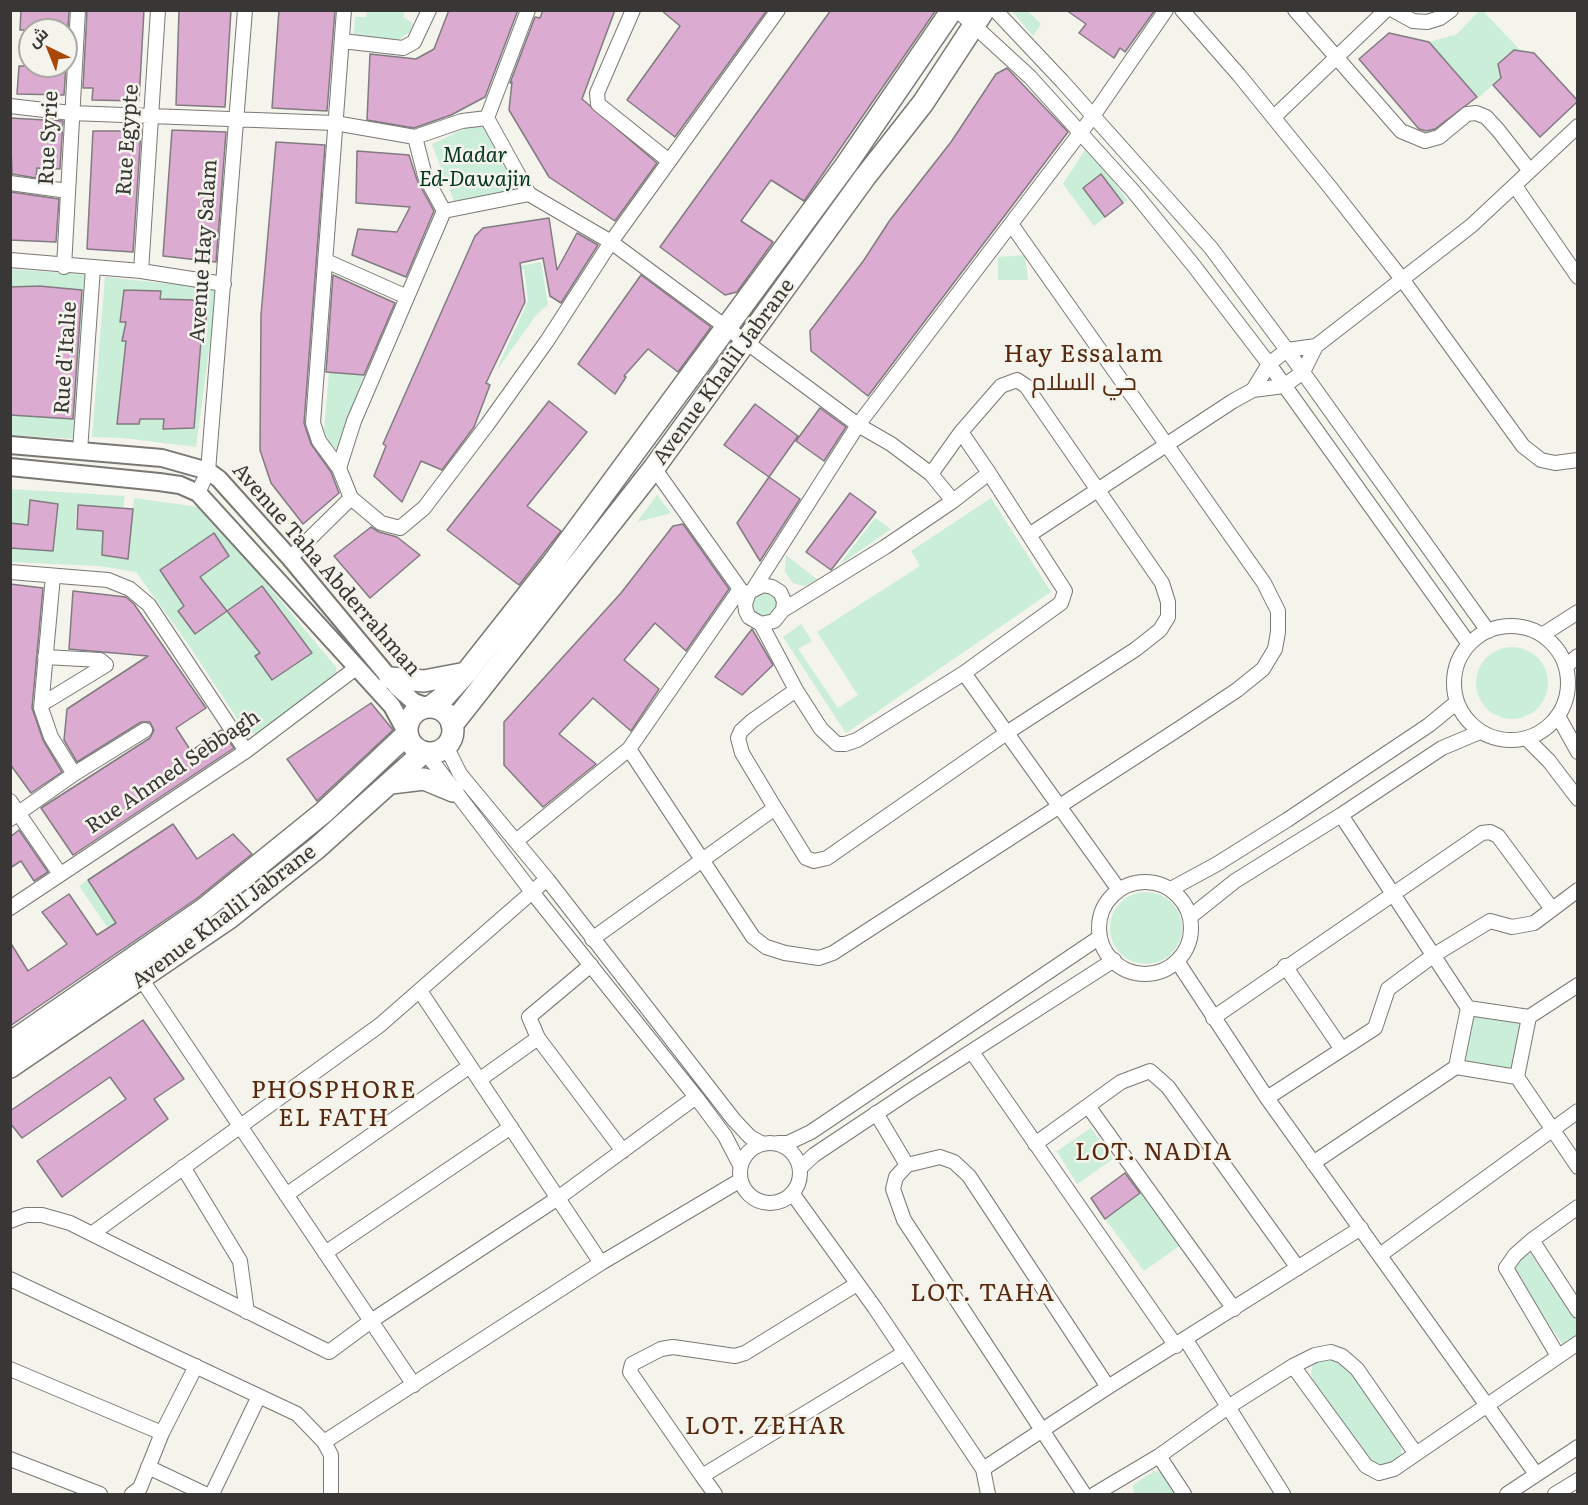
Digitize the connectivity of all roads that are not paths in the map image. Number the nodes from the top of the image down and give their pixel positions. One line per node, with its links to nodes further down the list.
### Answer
1 (78, 10): 23 (street, Rue Syrie)
2 (158, 10): 24 (street, Rue Egypte)
3 (245, 10): 26 (street, Avenue Hay Salam)
4 (344, 10): 20 (street)
5 (429, 10): 20 (street)
6 (528, 10): 28 (street)
7 (617, 10): 18 (street)
8 (778, 10): 33 (street)
9 (952, 10): 51 (main road, Avenue Khalil Jabrane)
10 (957, 10): 19 (street)
11 (995, 10): 25 (street)
12 (1166, 10): 25 (street)
13 (1182, 10): 27 (street)
14 (1295, 10): 21 (street)
15 (1386, 10): 21 (street)
16 (1393, 10): 17 (street)
17 (1451, 10)
18 (632, 14): 33 (street)
19 (980, 18): 31 (street); 52 (main road, Avenue Khalil Jabrane)
20 (342, 41): 29 (street)
21 (1335, 58): 27 (street); 34 (street)
22 (10, 106): 23 (street)
23 (70, 112): 24 (street); 37 (street, Rue Syrie)
24 (150, 116): 26 (street); 46 (street, Rue Egypte)
25 (1093, 116): 31 (street); 54 (street)
26 (235, 117): 29 (street); 49 (street, Avenue Hay Salam)
27 (1274, 117): 48 (street)
28 (487, 118): 32 (street); 38 (street)
29 (335, 123): 32 (street); 43 (street)
30 (1578, 126): 34 (street)
31 (1080, 131): 40 (street); 55 (street)
32 (415, 137): 39 (street)
33 (669, 161): 41 (street)
34 (1530, 171): 36 (street)
35 (10, 183): 37 (street)
36 (1515, 186): 47 (street); 48 (street)
37 (68, 191): 44 (street, Rue Syrie)
38 (529, 194): 39 (street); 41 (street)
39 (444, 211): 50 (street)
40 (1011, 224): 59 (street); 61 (street)
41 (611, 242): 51 (street); 73 (street)
42 (10, 260): 44 (street)
43 (326, 261): 50 (street); 66 (street)
44 (64, 267): 45 (street)
45 (93, 268): 46 (street); 63 (street, Rue d'Italie)
46 (141, 272): 49 (street)
47 (1578, 277)
48 (1402, 279): 53 (street); 64 (street)
49 (225, 284): 68 (street, Avenue Hay Salam)
50 (407, 297): 66 (street)
51 (727, 327): 52 (street); 90 (main road, Avenue Khalil Jabrane)
52 (748, 342): 59 (street); 67 (main road, Avenue Khalil Jabrane)
53 (1316, 346): 54 (street); 56 (street)
54 (1287, 350): 55 (street); 56 (street)
55 (1269, 364): 57 (street); 58 (street)
56 (1303, 372): 57 (street); 83 (street)
57 (1284, 386): 58 (street); 85 (street)
58 (1253, 390): 61 (street)
59 (858, 425): 70 (street); 79 (street)
60 (961, 432): 69 (street); 70 (street); 71 (street)
61 (1166, 444): 71 (street); 113 (street)
62 (10, 445): 63 (street, Avenue Taha Abderrahman)
63 (80, 451): 68 (street, Avenue Taha Abderrahman)
64 (1578, 460)
65 (10, 467): 72 (street, Avenue Taha Abderrahman)
66 (339, 468): 73 (street)
67 (654, 468): 79 (street); 98 (main road, Avenue Khalil Jabrane)
68 (208, 471): 72 (street, Avenue Hay Salam); 76 (street, Avenue Taha Abderrahman)
69 (989, 473): 74 (street); 75 (street)
70 (931, 474): 74 (street)
71 (1098, 490): 75 (street); 100 (street)
72 (198, 493): 89 (street, Avenue Taha Abderrahman)
73 (351, 498): 76 (street)
74 (953, 501): 80 (street)
75 (1029, 535): 91 (street)
76 (290, 558): 92 (street, Avenue Taha Abderrahman)
77 (10, 572): 78 (street)
78 (53, 576): 87 (street); 106 (street)
79 (747, 592): 80 (street); 82 (street); 105 (street)
80 (783, 610): 82 (street)
81 (1578, 612): 84 (street)
82 (761, 624): 93 (street)
83 (1488, 631): 84 (street); 85 (street)
84 (1542, 635): 88 (street)
85 (1469, 644): 94 (street)
86 (1578, 656): 88 (street)
87 (45, 657): 95 (street); 95 (street)
88 (1566, 666): 97 (street)
89 (356, 668): 102 (street, Avenue Taha Abderrahman); 106 (street, Rue Ahmed Sebbagh)
90 (466, 673): 92 (main road); 96 (main road, Avenue Khalil Jabrane)
91 (964, 673): 93 (street); 100 (street)
92 (390, 678): 96 (street, Avenue Taha Abderrahman)
93 (796, 690): 114 (street)
94 (1457, 702): 101 (street); 121 (street)
95 (42, 705): 109 (street)
96 (429, 707): 98 (main road); 102 (main road)
97 (1558, 716): 103 (street); 108 (street)
98 (452, 725): 104 (main road)
99 (146, 730): 109 (street)
100 (1008, 732): 113 (street); 114 (street)
101 (1480, 732): 103 (street); 116 (street)
102 (407, 734): 107 (main road); 143 (main road, Avenue Khalil Jabrane)
103 (1527, 739): 112 (street)
104 (446, 746): 107 (main road); 117 (street)
105 (629, 749): 117 (street); 118 (street)
106 (246, 751): 119 (street, Rue Ahmed Sebbagh)
107 (425, 752): 110 (main road, Avenue Khalil Jabrane); 111 (street)
108 (1578, 752)
109 (75, 774): 115 (street)
110 (391, 783): 111 (main road); 136 (main road, Avenue Khalil Jabrane)
111 (453, 791): 124 (street)
112 (1578, 799)
113 (1060, 805): 118 (street); 122 (street)
114 (775, 808): 118 (street)
115 (13, 811): 119 (street)
116 (1341, 815): 125 (street); 128 (street)
117 (516, 841): 120 (street)
118 (701, 863): 130 (street)
119 (60, 874): 126 (street, Rue Ahmed Sebbagh)
120 (547, 879): 124 (street); 130 (street)
121 (1171, 889): 122 (street); 128 (street)
122 (1119, 890): 129 (street)
123 (1578, 890): 127 (street)
124 (532, 892): 134 (street); 138 (street)
125 (1392, 895): 127 (street); 131 (street); 135 (street)
126 (10, 908)
127 (1552, 909): 131 (street)
128 (1190, 917): 133 (street)
129 (1100, 937): 132 (street); 160 (street)
130 (592, 939): 159 (street)
131 (1434, 955): 139 (street); 144 (street)
132 (1114, 960): 133 (street); 145 (street)
133 (1177, 961): 141 (street)
134 (591, 965): 142 (street); 151 (street)
135 (1285, 966): 141 (street); 144 (street)
136 (142, 980): 147 (main road, Avenue Khalil Jabrane); 156 (street)
137 (1578, 985): 140 (street)
138 (420, 991): 146 (street); 156 (street)
139 (1468, 1008): 140 (street); 148 (street)
140 (1529, 1017): 149 (street)
141 (1213, 1018): 152 (street)
142 (538, 1038): 150 (street); 162 (street)
143 (10, 1043)
144 (1341, 1048): 152 (street)
145 (972, 1052): 155 (street); 161 (street)
146 (470, 1066): 150 (street); 171 (street)
147 (10, 1067)
148 (1456, 1067): 149 (street); 163 (street)
149 (1517, 1077): 158 (street)
150 (479, 1080): 157 (street)
151 (696, 1098): 162 (street); 164 (street)
152 (1267, 1098): 163 (street)
153 (1088, 1106): 161 (street); 181 (street); 184 (street)
154 (1578, 1111): 158 (street)
155 (876, 1113): 165 (street); 168 (street)
156 (240, 1126): 166 (street); 171 (street)
157 (511, 1127): 172 (street); 178 (street)
158 (1553, 1128): 167 (street); 179 (street)
159 (761, 1143): 160 (street); 164 (street)
160 (778, 1143): 168 (street)
161 (1035, 1144): 188 (street)
162 (623, 1151): 172 (street)
163 (1313, 1163): 175 (street)
164 (740, 1165): 169 (street)
165 (908, 1165): 196 (street); 200 (street)
166 (183, 1167): 176 (street); 186 (street)
167 (1578, 1167)
168 (800, 1168): 170 (street)
169 (740, 1181): 170 (street); 180 (street)
170 (792, 1193): 183 (street)
171 (286, 1195): 178 (street)
172 (558, 1198): 180 (street); 187 (street)
173 (1578, 1207): 177 (street)
174 (10, 1221): 176 (street)
175 (1361, 1228): 179 (street); 181 (street)
176 (93, 1233): 186 (street)
177 (1532, 1240): 185 (street); 191 (street)
178 (325, 1253): 187 (street)
179 (1380, 1255): 198 (street)
180 (601, 1263): 195 (street)
181 (1298, 1268): 184 (street)
182 (10, 1279): 192 (street)
183 (857, 1284): 190 (street); 210 (street)
184 (1234, 1309): 188 (street)
185 (1578, 1311)
186 (247, 1312): 187 (street)
187 (371, 1321): 195 (street)
188 (1181, 1343): 196 (street); 199 (street)
189 (1578, 1343): 191 (street)
190 (904, 1353): 208 (street); 210 (street)
191 (1558, 1356): 198 (street)
192 (196, 1366): 197 (street); 201 (street)
193 (1293, 1366): 199 (street); 204 (street); 204 (street)
194 (10, 1369): 201 (street)
195 (414, 1385): 202 (street)
196 (1108, 1387): 200 (street)
197 (259, 1396): 202 (street); 216 (street)
198 (1487, 1406): 204 (street); 209 (street)
199 (1228, 1407): 205 (street); 223 (street)
200 (1043, 1429): 208 (street); 220 (street)
201 (162, 1433): 207 (street)
202 (324, 1442): 217 (street)
203 (1578, 1447): 209 (street)
204 (1416, 1454)
205 (1159, 1456): 212 (street); 222 (street)
206 (10, 1459): 213 (street)
207 (148, 1467): 214 (street); 215 (street)
208 (983, 1469): 219 (street)
209 (1536, 1474): 224 (street)
210 (702, 1476): 218 (street)
211 (1578, 1480): 225 (street)
212 (1118, 1490): 221 (street)
213 (100, 1494)
214 (132, 1494)
215 (205, 1494)
216 (212, 1494)
217 (331, 1494)
218 (715, 1494)
219 (988, 1494)
220 (1084, 1494)
221 (1095, 1494)
222 (1184, 1494)
223 (1283, 1494)
224 (1507, 1494)
225 (1555, 1494)

